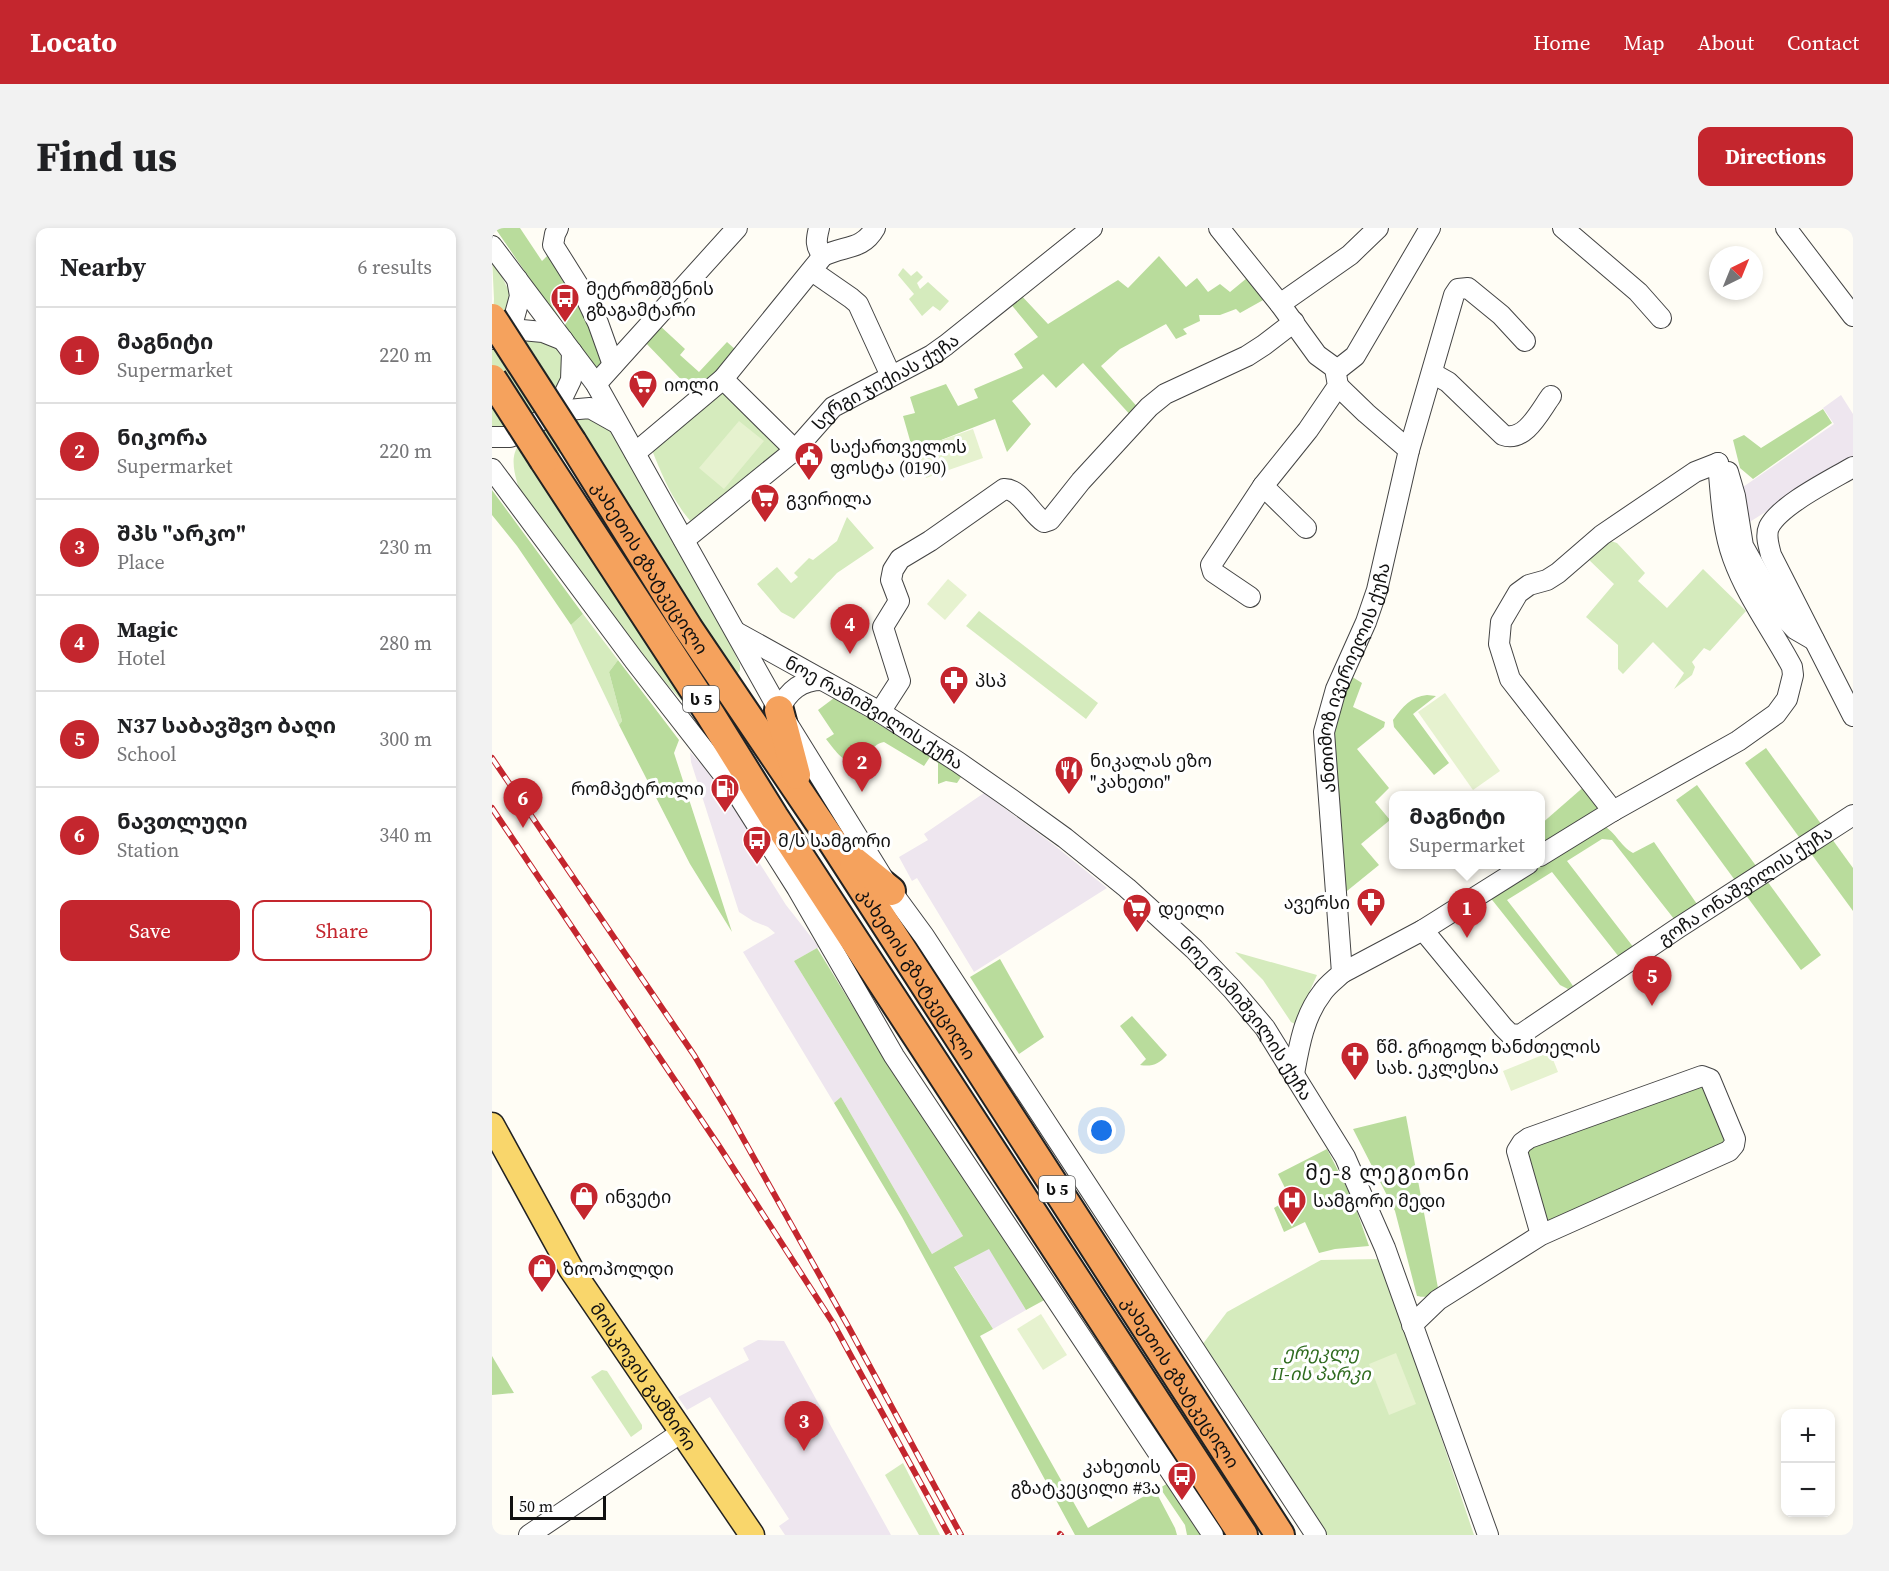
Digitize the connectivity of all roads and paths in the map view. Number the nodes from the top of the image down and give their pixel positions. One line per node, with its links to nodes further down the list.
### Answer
1 (558, 228): 22 (street)
2 (737, 228): 22 (street)
3 (819, 228): 12 (street)
4 (875, 228): 12 (street)
5 (1092, 228): 24 (street, სერგი ჯიქიას ქუჩა)
6 (1219, 228): 14 (street)
7 (1378, 228): 14 (street)
8 (1431, 228): 25 (street)
9 (1563, 228): 16 (street)
10 (1786, 228): 15 (street)
11 (492, 246): 13 (street, კახეთის გზატკეცილი)
12 (818, 263): 24 (street); 27 (street)
13 (517, 279): 18 (street); 21 (street, კახეთის გზატკეცილი)
14 (1280, 304): 17 (street)
15 (1853, 316)
16 (1661, 318)
17 (1294, 322): 25 (street); 47 (street)
18 (501, 323): 19 (street); 21 (street); 51 (highway, კახეთის გზატკეცილი / ს 5, bridge)
19 (492, 341)
20 (1525, 341): 23 (street, ანთიმოზ ივერიელის ქუჩა)
21 (568, 346): 28 (street, კახეთის გზატკეცილი); 30 (street)
22 (613, 365): 28 (street)
23 (1432, 373): 29 (street); 34 (street, ანთიმოზ ივერიელის ქუჩა)
24 (891, 376): 33 (street, სერგი ჯიქიას ქუჩა)
25 (1337, 377): 34 (street); 39 (street)
26 (492, 379): 48 (highway, კახეთის გზატკეცილი / ს 5, bridge)
27 (723, 379): 33 (street); 35 (street)
28 (596, 384): 31 (street, კახეთის გზატკეცილი)
29 (1551, 396)
30 (556, 411): 31 (street, კახეთის გზატკეცილი); 32 (street, კახეთის გზატკეცილი)
31 (617, 424): 35 (street, კახეთის გზატკეცილი)
32 (492, 437)
33 (795, 450): 41 (street, სერგი ჯიქიას ქუჩა)
34 (1409, 450): 61 (street, ანთიმოზ ივერიელის ქუჩა)
35 (635, 453): 41 (street, კახეთის გზატკეცილი)
36 (1718, 463): 44 (street); 52 (street); 52 (street)
37 (1853, 467): 44 (street)
38 (492, 469): 50 (street)
39 (1263, 486): 40 (street); 42 (street)
40 (1306, 528)
41 (684, 540): 43 (street, კახეთის გზატკეცილი)
42 (1251, 597)
43 (736, 632): 45 (street, ნოე რამიშვილის ქუჩა); 46 (street, კახეთის გზატკეცილი)
44 (1815, 640): 49 (street)
45 (822, 680): 46 (street); 47 (street, ნოე რამიშვილის ქუჩა)
46 (780, 710): 51 (highway); 58 (street, კახეთის გზატკეცილი)
47 (880, 712): 62 (street, ნოე რამიშვილის ქუჩა)
48 (710, 714): 50 (highway); 60 (highway, კახეთის გზატკეცილი / ს 5)
49 (1853, 717)
50 (733, 787): 57 (street)
51 (800, 794): 54 (highway, კახეთის გზატკეცილი / ს 5)
52 (1613, 810): 55 (street)
53 (1853, 815): 59 (street, გოჩა ონაშვილის ქუჩა)
54 (834, 844): 58 (highway); 73 (highway, კახეთის გზატკეცილი / ს 5)
55 (1545, 853)
56 (1520, 869): 59 (street)
57 (796, 888): 60 (highway); 71 (street)
58 (891, 891): 74 (street, კახეთის გზატკეცილი)
59 (1423, 930): 61 (street)
60 (854, 940): 72 (highway, კახეთის გზატკეცილი / ს 5)
61 (1342, 973): 62 (street)
62 (1294, 1074): 67 (street, ნოე რამიშვილის ქუჩა)
63 (492, 1116): 65 (main road, მოსკოვის გამზირი)
64 (492, 1125): 65 (main road, მოსკოვის გამზირი)
65 (507, 1152): 68 (main road, მოსკოვის გამზირი)
66 (1541, 1235): 66 (street); 67 (street)
67 (1413, 1325): 75 (street, ნოე რამიშვილის ქუჩა)
68 (682, 1432): 69 (street); 70 (main road, მოსკოვის გამზირი)
69 (529, 1535)
70 (752, 1535)
71 (1213, 1535)
72 (1242, 1535)
73 (1280, 1535)
74 (1316, 1535)
75 (1488, 1535)

